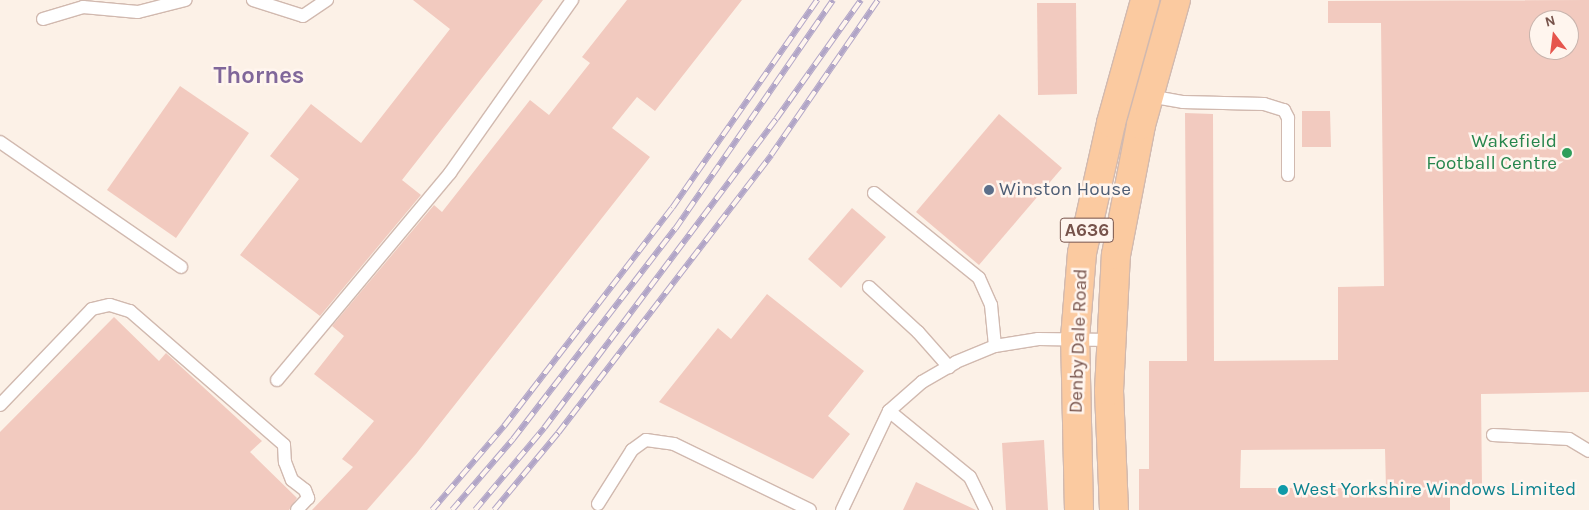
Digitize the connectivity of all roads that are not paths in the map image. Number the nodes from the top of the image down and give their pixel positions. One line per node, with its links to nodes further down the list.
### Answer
1 (185, 0): 7 (lane)
2 (253, 0): 3 (lane)
3 (327, 0)
4 (572, 0): 18 (lane)
5 (1145, 0): 14 (main road, Denby Dale Road / A636)
6 (1176, 0): 8 (main road, Denby Dale Road / A636)
7 (43, 19)
8 (1149, 96): 10 (lane); 15 (main road, Denby Dale Road / A636)
9 (0, 142): 12 (lane)
10 (1288, 175)
11 (874, 193): 16 (lane)
12 (181, 267)
13 (869, 287): 17 (lane)
14 (1076, 338): 15 (lane); 16 (lane); 28 (main road, Denby Dale Road / A636)
15 (1112, 340): 29 (main road, Denby Dale Road / A636)
16 (995, 346): 17 (lane)
17 (948, 367): 20 (lane)
18 (277, 380)
19 (0, 405): 24 (lane)
20 (889, 411): 26 (lane); 27 (lane)
21 (1494, 435): 22 (lane)
22 (1589, 451)
23 (598, 504): 25 (lane)
24 (297, 510)
25 (810, 510)
26 (842, 510)
27 (986, 510)
28 (1079, 510)
29 (1114, 510)

